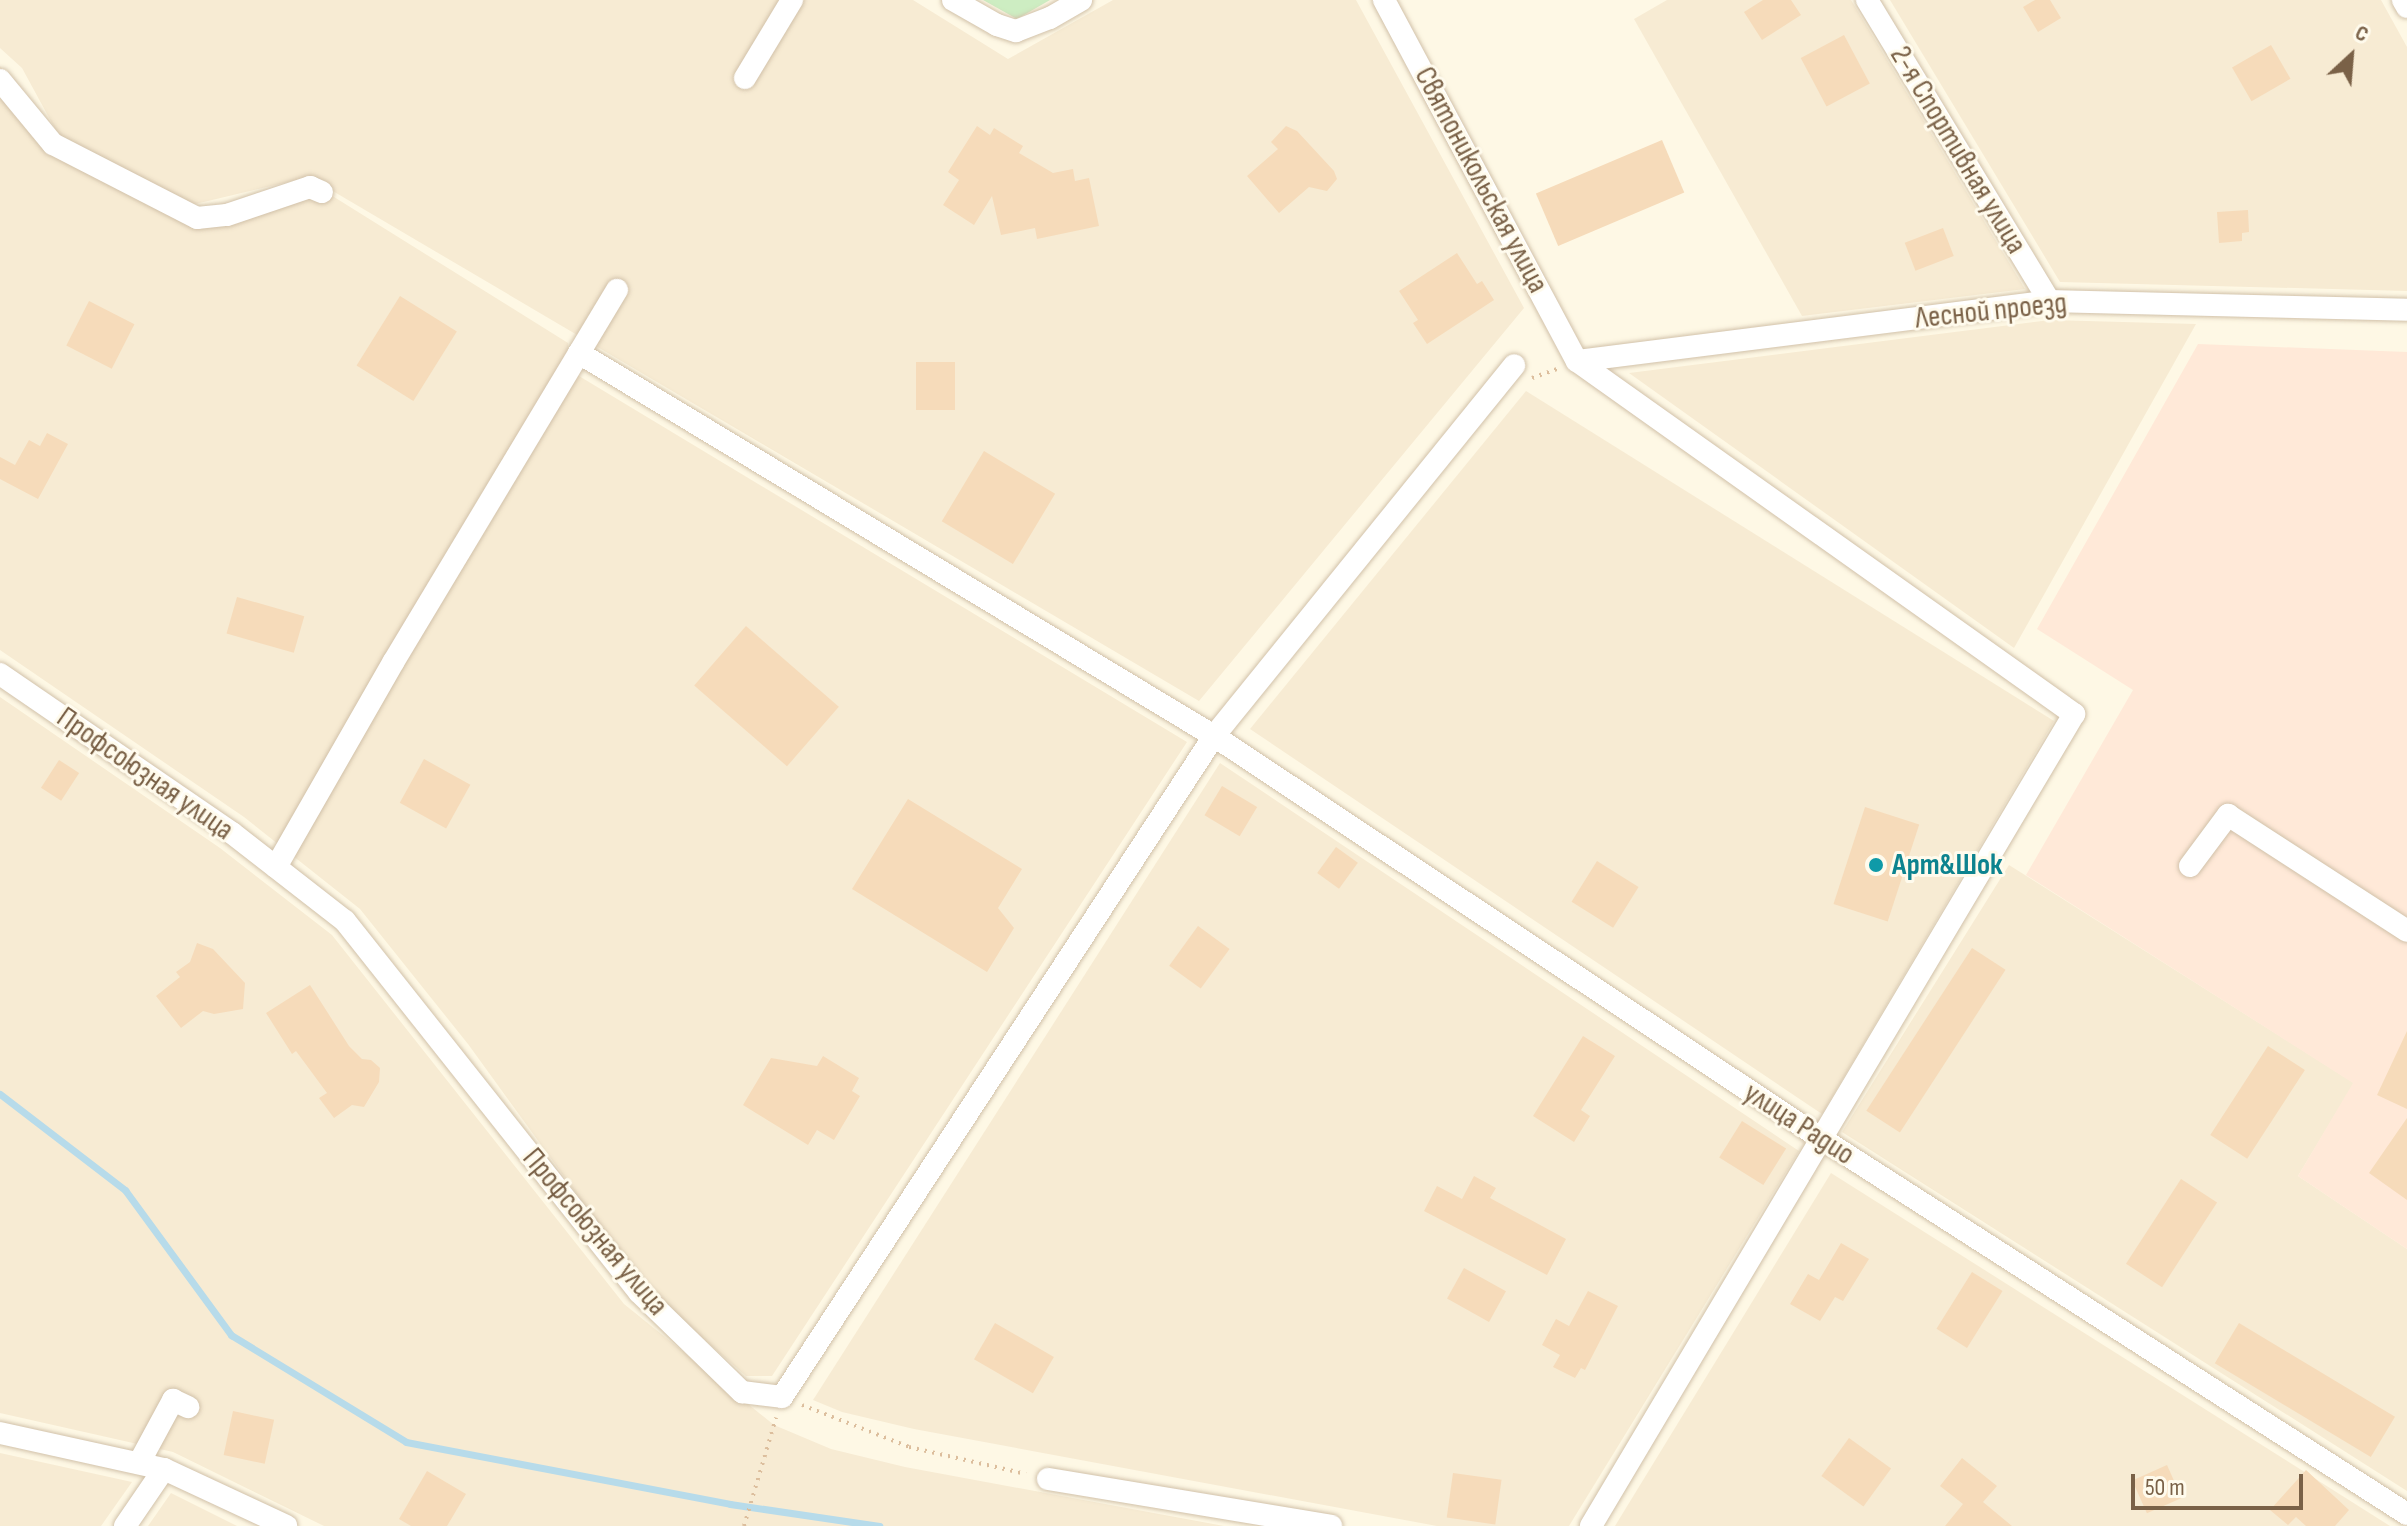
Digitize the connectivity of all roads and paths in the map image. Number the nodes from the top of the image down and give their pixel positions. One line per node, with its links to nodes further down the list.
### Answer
1 (792, 0): 8 (street)
2 (953, 0): 3 (street)
3 (1081, 0)
4 (1384, 0): 15 (street, Святоникольская улица)
5 (1867, 0): 12 (street, 2-я Спортивная улица)
6 (2403, 0): 7 (street)
7 (2407, 7)
8 (745, 78)
9 (0, 80): 10 (street)
10 (322, 192)
11 (617, 290): 14 (street)
12 (2049, 301): 13 (street, Лесной проезд); 15 (street, Лесной проезд)
13 (2407, 310)
14 (579, 353): 18 (street, улица Радио); 20 (street)
15 (1577, 361): 16 (path); 22 (street)
16 (1514, 365): 18 (street)
17 (0, 674): 20 (street, Профсоюзная улица)
18 (1206, 731): 22 (street, улица Радио); 23 (street)
19 (2190, 866): 21 (street)
20 (276, 867): 23 (street, Профсоюзная улица)
21 (2407, 931)
22 (1819, 1137): 29 (street, улица Радио); 34 (street)
23 (782, 1397): 28 (path); 32 (path)
24 (188, 1407): 26 (street)
25 (0, 1433): 26 (street)
26 (139, 1463): 27 (street)
27 (164, 1469): 30 (street); 31 (street)
28 (1048, 1479): 33 (street)
29 (2407, 1514)
30 (125, 1526)
31 (286, 1526)
32 (744, 1526)
33 (1331, 1526)
34 (1591, 1526)

